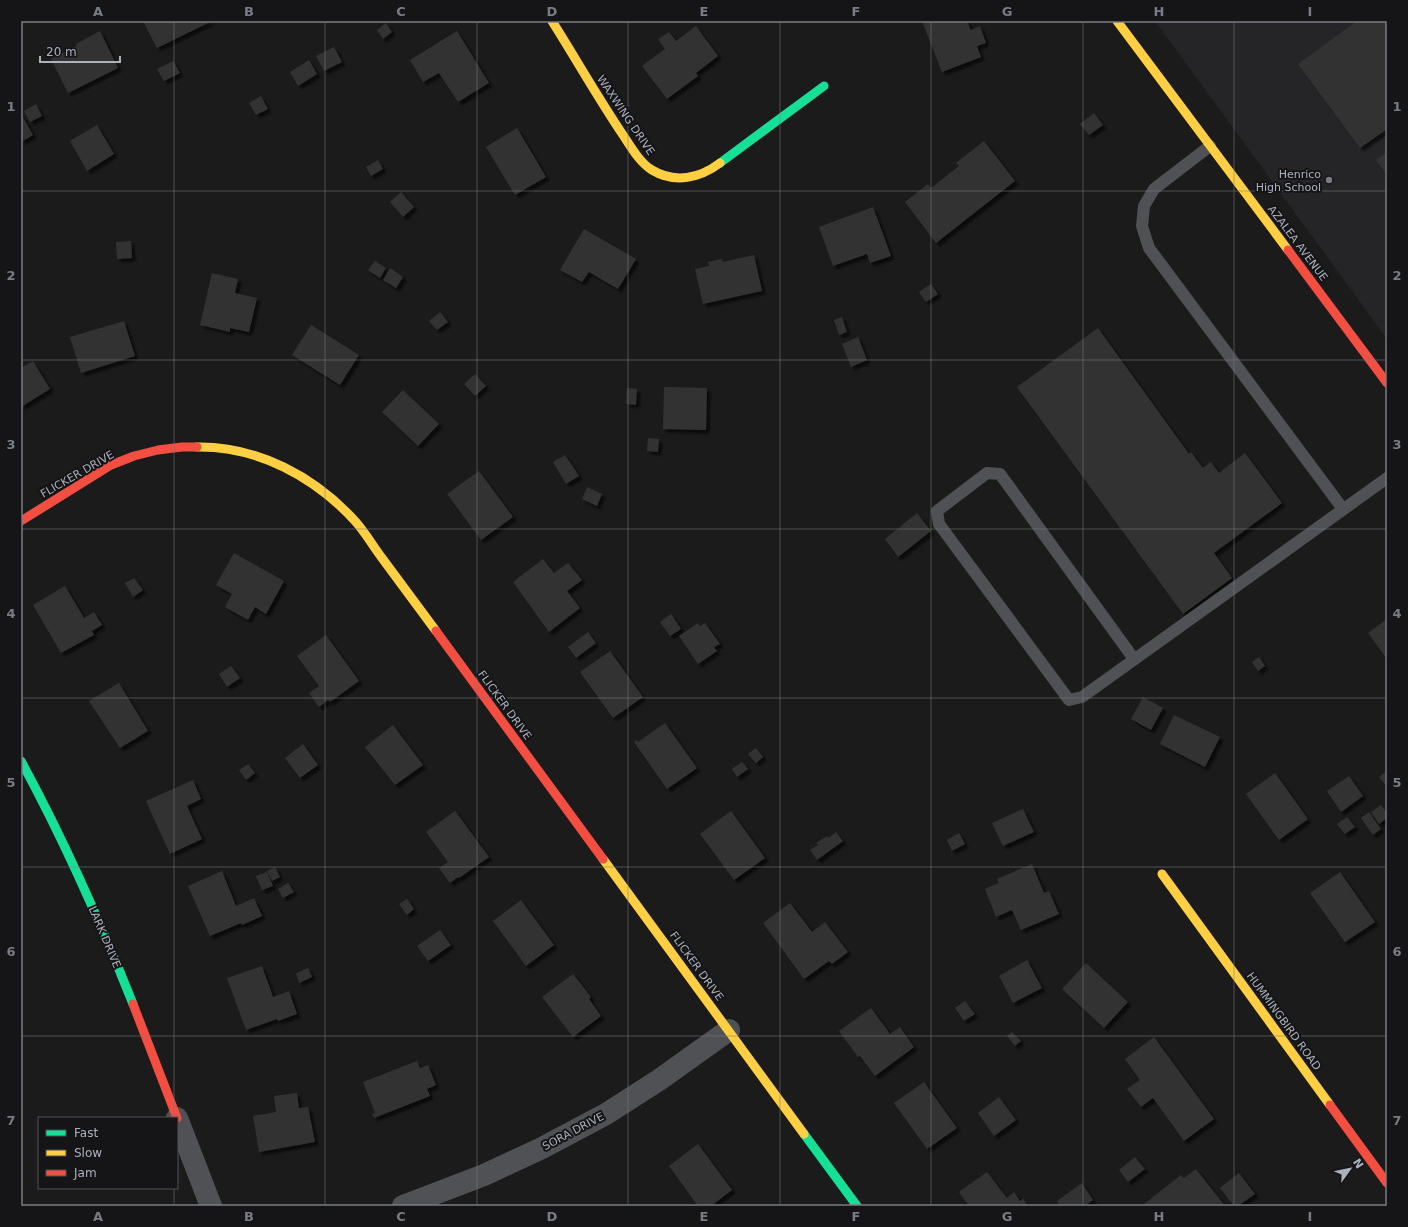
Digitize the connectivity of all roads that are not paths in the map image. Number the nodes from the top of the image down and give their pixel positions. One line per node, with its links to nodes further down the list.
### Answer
1 (552, 21): 3 (street, WAXWING DRIVE)
2 (1117, 21): 4 (street, AZALEA AVENUE)
3 (824, 86)
4 (1210, 146): 5 (street, AZALEA AVENUE); 7 (lane)
5 (1387, 383)
6 (1387, 478): 7 (lane)
7 (1343, 509): 9 (lane)
8 (21, 521): 12 (street, FLICKER DRIVE)
9 (1134, 660): 9 (lane)
10 (21, 761): 13 (street, LARK DRIVE)
11 (1162, 874): 15 (street, HUMMINGBIRD ROAD)
12 (729, 1030): 17 (street, SORA DRIVE); 18 (street, FLICKER DRIVE)
13 (177, 1117)
14 (178, 1121): 16 (street, LARK DRIVE)
15 (1387, 1183)
16 (211, 1206)
17 (403, 1206)
18 (857, 1206)

